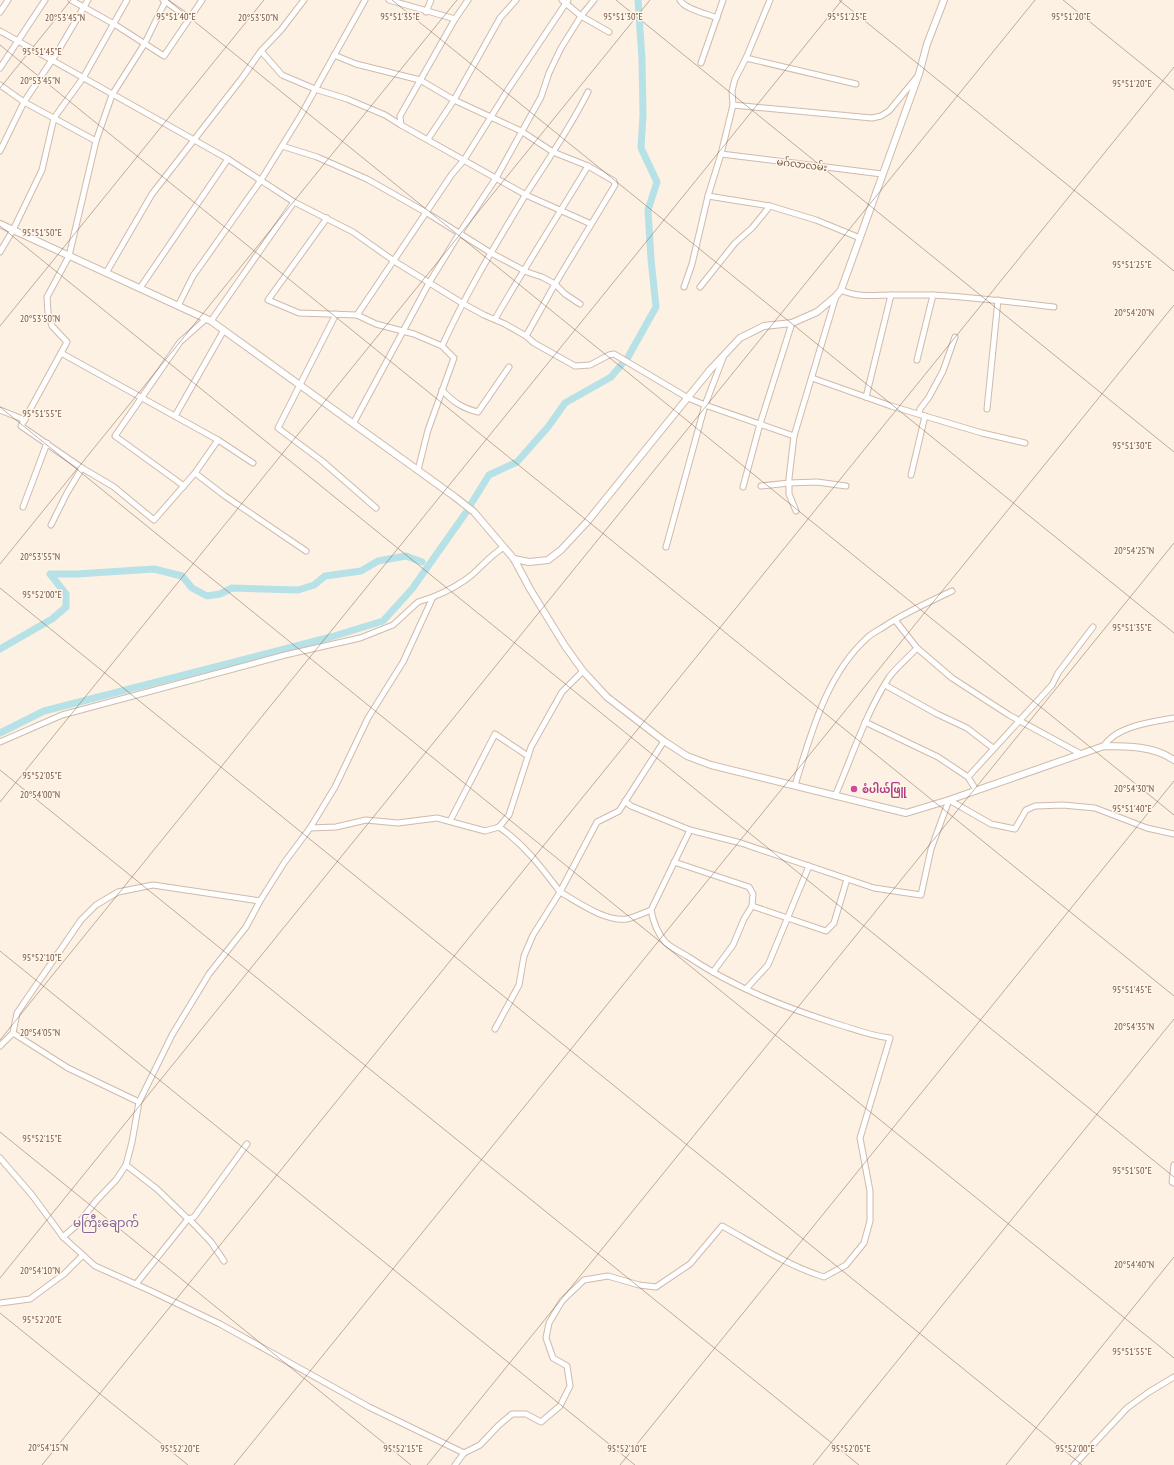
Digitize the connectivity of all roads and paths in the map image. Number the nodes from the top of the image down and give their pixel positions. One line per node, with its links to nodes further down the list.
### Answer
1 (8, 0): 21 (street)
2 (45, 0): 30 (street)
3 (71, 0): 20 (street)
4 (88, 0): 20 (street)
5 (127, 0): 27 (street)
6 (165, 0): 24 (street); 31 (street)
7 (202, 0): 24 (street)
8 (304, 0): 32 (street)
9 (365, 0): 33 (street)
10 (389, 0): 22 (street)
11 (431, 0): 22 (street)
12 (468, 0): 26 (street)
13 (516, 0): 46 (street)
14 (594, 0): 23 (street)
15 (680, 0): 25 (street)
16 (723, 0): 25 (street)
17 (770, 0): 34 (street)
18 (944, 0): 38 (street)
19 (565, 1): 23 (street); 49 (street)
20 (84, 7): 27 (street); 35 (street)
21 (0, 12)
22 (426, 12): 26 (street)
23 (582, 16): 29 (street); 52 (street)
24 (189, 18): 31 (street)
25 (717, 18): 36 (street)
26 (455, 19): 40 (street)
27 (114, 24): 31 (street); 39 (street)
28 (0, 31): 30 (street)
29 (609, 32)
30 (18, 40): 35 (street); 37 (street)
31 (145, 43): 45 (street)
32 (261, 51): 43 (street); 54 (street)
33 (334, 55): 40 (street); 43 (street)
34 (746, 58): 41 (street); 48 (street)
35 (52, 60): 39 (street); 47 (street)
36 (701, 63)
37 (0, 68)
38 (919, 74): 48 (street); 63 (street)
39 (83, 78): 45 (street); 50 (street)
40 (420, 80): 46 (street); 51 (street)
41 (856, 84)
42 (0, 85): 47 (street)
43 (315, 89): 51 (street); 56 (street)
44 (588, 92): 58 (street)
45 (112, 95): 54 (street); 55 (street)
46 (454, 100): 49 (street); 53 (street)
47 (24, 102): 50 (street); 57 (street)
48 (733, 105): 59 (street)
49 (490, 117): 52 (street); 61 (street)
50 (54, 118): 55 (street); 75 (street)
51 (401, 125): 53 (street)
52 (521, 131): 58 (street); 64 (street)
53 (428, 139): 61 (street)
54 (193, 140): 60 (street); 83 (street)
55 (96, 141): 80 (street)
56 (282, 146): 65 (street); 71 (street)
57 (0, 151)
58 (553, 152): 62 (street); 66 (street)
59 (721, 154): 63 (street, မဂ်လာလမ်း); 67 (street)
60 (228, 159): 65 (street); 88 (street)
61 (464, 160): 64 (street); 71 (street)
62 (588, 166): 70 (street); 74 (street)
63 (882, 174): 77 (street)
64 (496, 178): 66 (street); 76 (street)
65 (261, 180): 68 (street); 96 (street)
66 (526, 195): 70 (street); 79 (street)
67 (708, 196): 69 (street); 87 (street)
68 (294, 202): 72 (street); 101 (street)
69 (770, 206): 77 (street); 86 (street)
70 (561, 211): 74 (street); 82 (street)
71 (427, 213): 76 (street); 81 (street)
72 (327, 218): 81 (street); 98 (street)
73 (0, 224): 75 (street)
74 (591, 224): 85 (street)
75 (13, 230): 78 (street); 80 (street)
76 (459, 234): 79 (street); 84 (street)
77 (860, 238): 89 (street)
78 (0, 252)
79 (490, 253): 82 (street); 94 (street)
80 (69, 256): 83 (street); 108 (street)
81 (394, 261): 84 (street); 99 (street)
82 (523, 270): 85 (street); 100 (street)
83 (106, 273): 88 (street)
84 (429, 283): 94 (street); 104 (street)
85 (555, 284): 95 (street); 105 (street)
86 (700, 286)
87 (684, 287)
88 (140, 288): 96 (street)
89 (841, 290): 90 (street); 92 (street)
90 (891, 294): 91 (street); 115 (street)
91 (933, 295): 93 (street); 110 (street)
92 (836, 296): 102 (street); 112 (street)
93 (998, 300): 97 (street); 119 (street)
94 (462, 303): 100 (street); 107 (street)
95 (580, 304)
96 (178, 306): 101 (street)
97 (1054, 307)
98 (336, 314): 99 (street); 113 (street)
99 (357, 315): 104 (street)
100 (495, 319): 105 (street)
101 (209, 320): 103 (street); 116 (street)
102 (792, 323): 109 (street); 126 (street)
103 (224, 330): 113 (street); 122 (street)
104 (403, 331): 107 (street); 125 (street)
105 (526, 336): 117 (street)
106 (955, 337): 121 (street)
107 (442, 346): 114 (street)
108 (61, 353): 116 (street); 124 (street)
109 (724, 354): 117 (street); 118 (street)
110 (917, 360)
111 (509, 367): 114 (street)
112 (812, 378): 115 (street); 127 (street)
113 (300, 386): 125 (street); 142 (street)
114 (442, 390): 133 (street)
115 (866, 397): 121 (street)
116 (141, 398): 122 (street); 137 (street)
117 (688, 398): 118 (street); 148 (street)
118 (705, 405): 126 (street); 146 (street)
119 (987, 409)
120 (0, 410): 124 (street)
121 (919, 414): 123 (street)
122 (175, 416): 128 (street)
123 (925, 416): 130 (street); 135 (street)
124 (25, 420): 129 (street)
125 (353, 424): 133 (street)
126 (760, 424): 127 (street); 140 (street)
127 (794, 436): 136 (street)
128 (218, 440): 131 (street); 134 (street)
129 (47, 443): 132 (street); 141 (street)
130 (1025, 443)
131 (253, 463)
132 (82, 468): 137 (street); 144 (street)
133 (418, 470): 145 (street)
134 (195, 473): 137 (street); 147 (street)
135 (911, 475)
136 (789, 483): 138 (street); 139 (street); 143 (street)
137 (184, 486)
138 (761, 486)
139 (846, 486)
140 (743, 487)
141 (23, 507)
142 (376, 508)
143 (796, 511)
144 (51, 525)
145 (504, 547): 148 (street); 150 (street)
146 (666, 547)
147 (306, 551)
148 (514, 559): 154 (street)
149 (952, 591): 151 (street)
150 (433, 597): 160 (street); 174 (street)
151 (895, 620): 153 (street); 167 (street)
152 (1093, 627): 157 (street)
153 (917, 648): 155 (street); 157 (street)
154 (583, 671): 159 (street); 164 (street)
155 (885, 685): 158 (street); 162 (street)
156 (1174, 718): 161 (street)
157 (1020, 721): 162 (street); 163 (street)
158 (865, 722): 166 (street); 169 (street)
159 (664, 740): 167 (street); 171 (street)
160 (0, 742)
161 (1104, 746): 163 (street); 165 (street)
162 (993, 748): 166 (street)
163 (1081, 754): 168 (street)
164 (528, 756): 172 (street); 173 (street)
165 (1174, 760)
166 (968, 776): 168 (street)
167 (795, 785): 169 (street)
168 (976, 790): 170 (street)
169 (835, 796): 170 (street)
170 (949, 800): 176 (street); 179 (street)
171 (625, 802): 175 (street); 180 (street)
172 (450, 822): 173 (street); 174 (street)
173 (499, 827): 180 (street)
174 (310, 828): 181 (street)
175 (690, 830): 177 (street); 178 (street)
176 (1174, 834)
177 (674, 862): 182 (street); 183 (street)
178 (809, 866): 179 (street); 184 (street)
179 (847, 879): 184 (street)
180 (560, 892): 183 (street); 187 (street)
181 (260, 901): 188 (street); 190 (street)
182 (752, 906): 184 (street); 185 (street)
183 (651, 910): 185 (street)
184 (788, 918): 186 (street)
185 (713, 972): 186 (street)
186 (746, 989): 203 (street)
187 (495, 1029)
188 (13, 1033): 189 (street); 190 (street)
189 (0, 1046)
190 (139, 1102): 194 (street)
191 (247, 1144): 196 (street)
192 (0, 1158): 197 (street)
193 (1174, 1164): 195 (street)
194 (126, 1165): 196 (street); 197 (street)
195 (1174, 1183)
196 (189, 1219): 199 (street); 200 (street)
197 (63, 1237): 198 (street)
198 (83, 1255): 200 (street); 201 (street)
199 (224, 1261)
200 (136, 1284): 203 (street)
201 (0, 1303)
202 (1174, 1378): 205 (street)
203 (464, 1453): 204 (street)
204 (455, 1465)
205 (1074, 1465)

